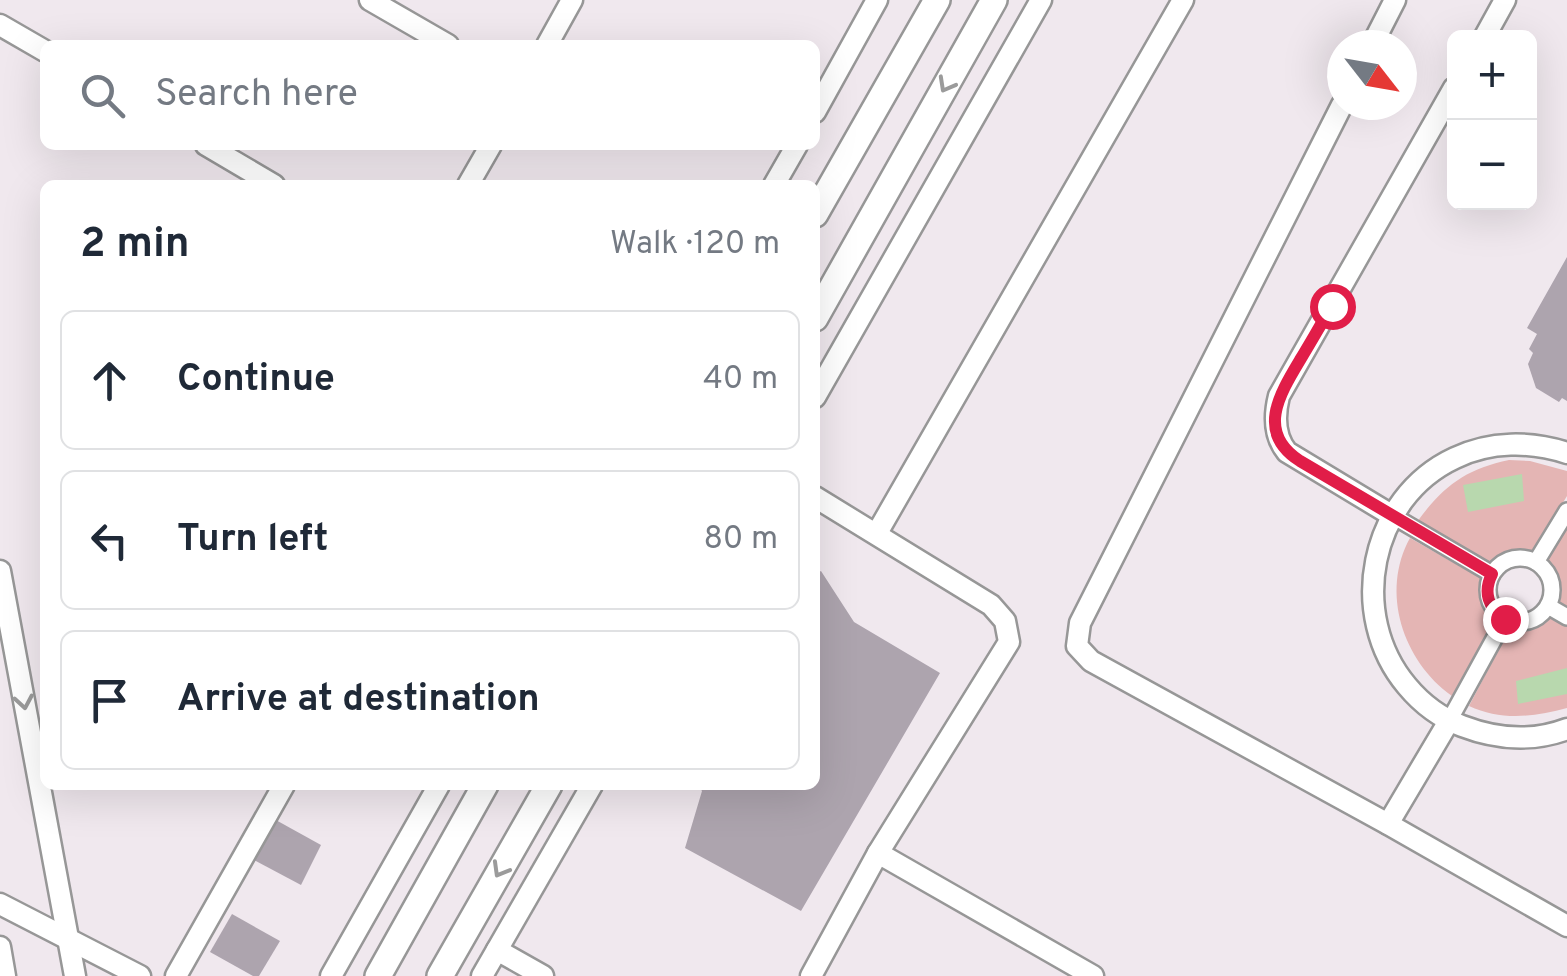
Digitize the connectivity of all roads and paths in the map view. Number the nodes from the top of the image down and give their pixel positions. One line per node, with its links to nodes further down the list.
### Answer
1 (370, 0): 13 (street)
2 (572, 0): 14 (street)
3 (877, 0): 17 (street)
4 (937, 0): 25 (street)
5 (994, 0): 26 (street, one-way to 26)
6 (1042, 0): 27 (street)
7 (1184, 0): 32 (street)
8 (1395, 0): 11 (street)
9 (1505, 0): 12 (street)
10 (0, 25): 15 (street)
11 (1380, 30)
12 (1488, 30)
13 (439, 40)
14 (550, 40)
15 (40, 48)
16 (1447, 100): 31 (street)
17 (820, 103)
18 (1334, 120): 48 (street)
19 (214, 150): 22 (street)
20 (488, 150): 23 (street)
21 (794, 150): 24 (street)
22 (266, 180)
23 (471, 180)
24 (777, 180)
25 (820, 205)
26 (820, 309)
27 (820, 388)
28 (1567, 452): 31 (street)
29 (820, 500): 32 (street)
30 (1567, 511): 33 (street)
31 (1392, 516): 35 (street); 39 (street)
32 (877, 533): 49 (street)
33 (1536, 562): 35 (street); 36 (street)
34 (0, 571): 41 (street, one-way to 41)
35 (1492, 574): 38 (street)
36 (1548, 606): 37 (street); 38 (street)
37 (1567, 617)
38 (1505, 619): 39 (street)
39 (1448, 721): 40 (street); 48 (street)
40 (1567, 729)
41 (40, 789)
42 (40, 790): 52 (street, one-way to 52)
43 (281, 790): 58 (street)
44 (436, 790): 59 (street)
45 (482, 790): 60 (street)
46 (546, 790): 61 (street, one-way to 61)
47 (589, 790): 54 (street)
48 (1388, 824): 51 (street)
49 (878, 853): 64 (street); 65 (street)
50 (0, 904): 52 (street)
51 (1567, 926)
52 (68, 941): 56 (street); 57 (street)
53 (0, 947): 55 (street)
54 (496, 950): 62 (street); 63 (street)
55 (5, 976)
56 (75, 976)
57 (140, 976)
58 (176, 976)
59 (331, 976)
60 (378, 976)
61 (440, 976)
62 (482, 976)
63 (542, 976)
64 (812, 976)
65 (1093, 976)

